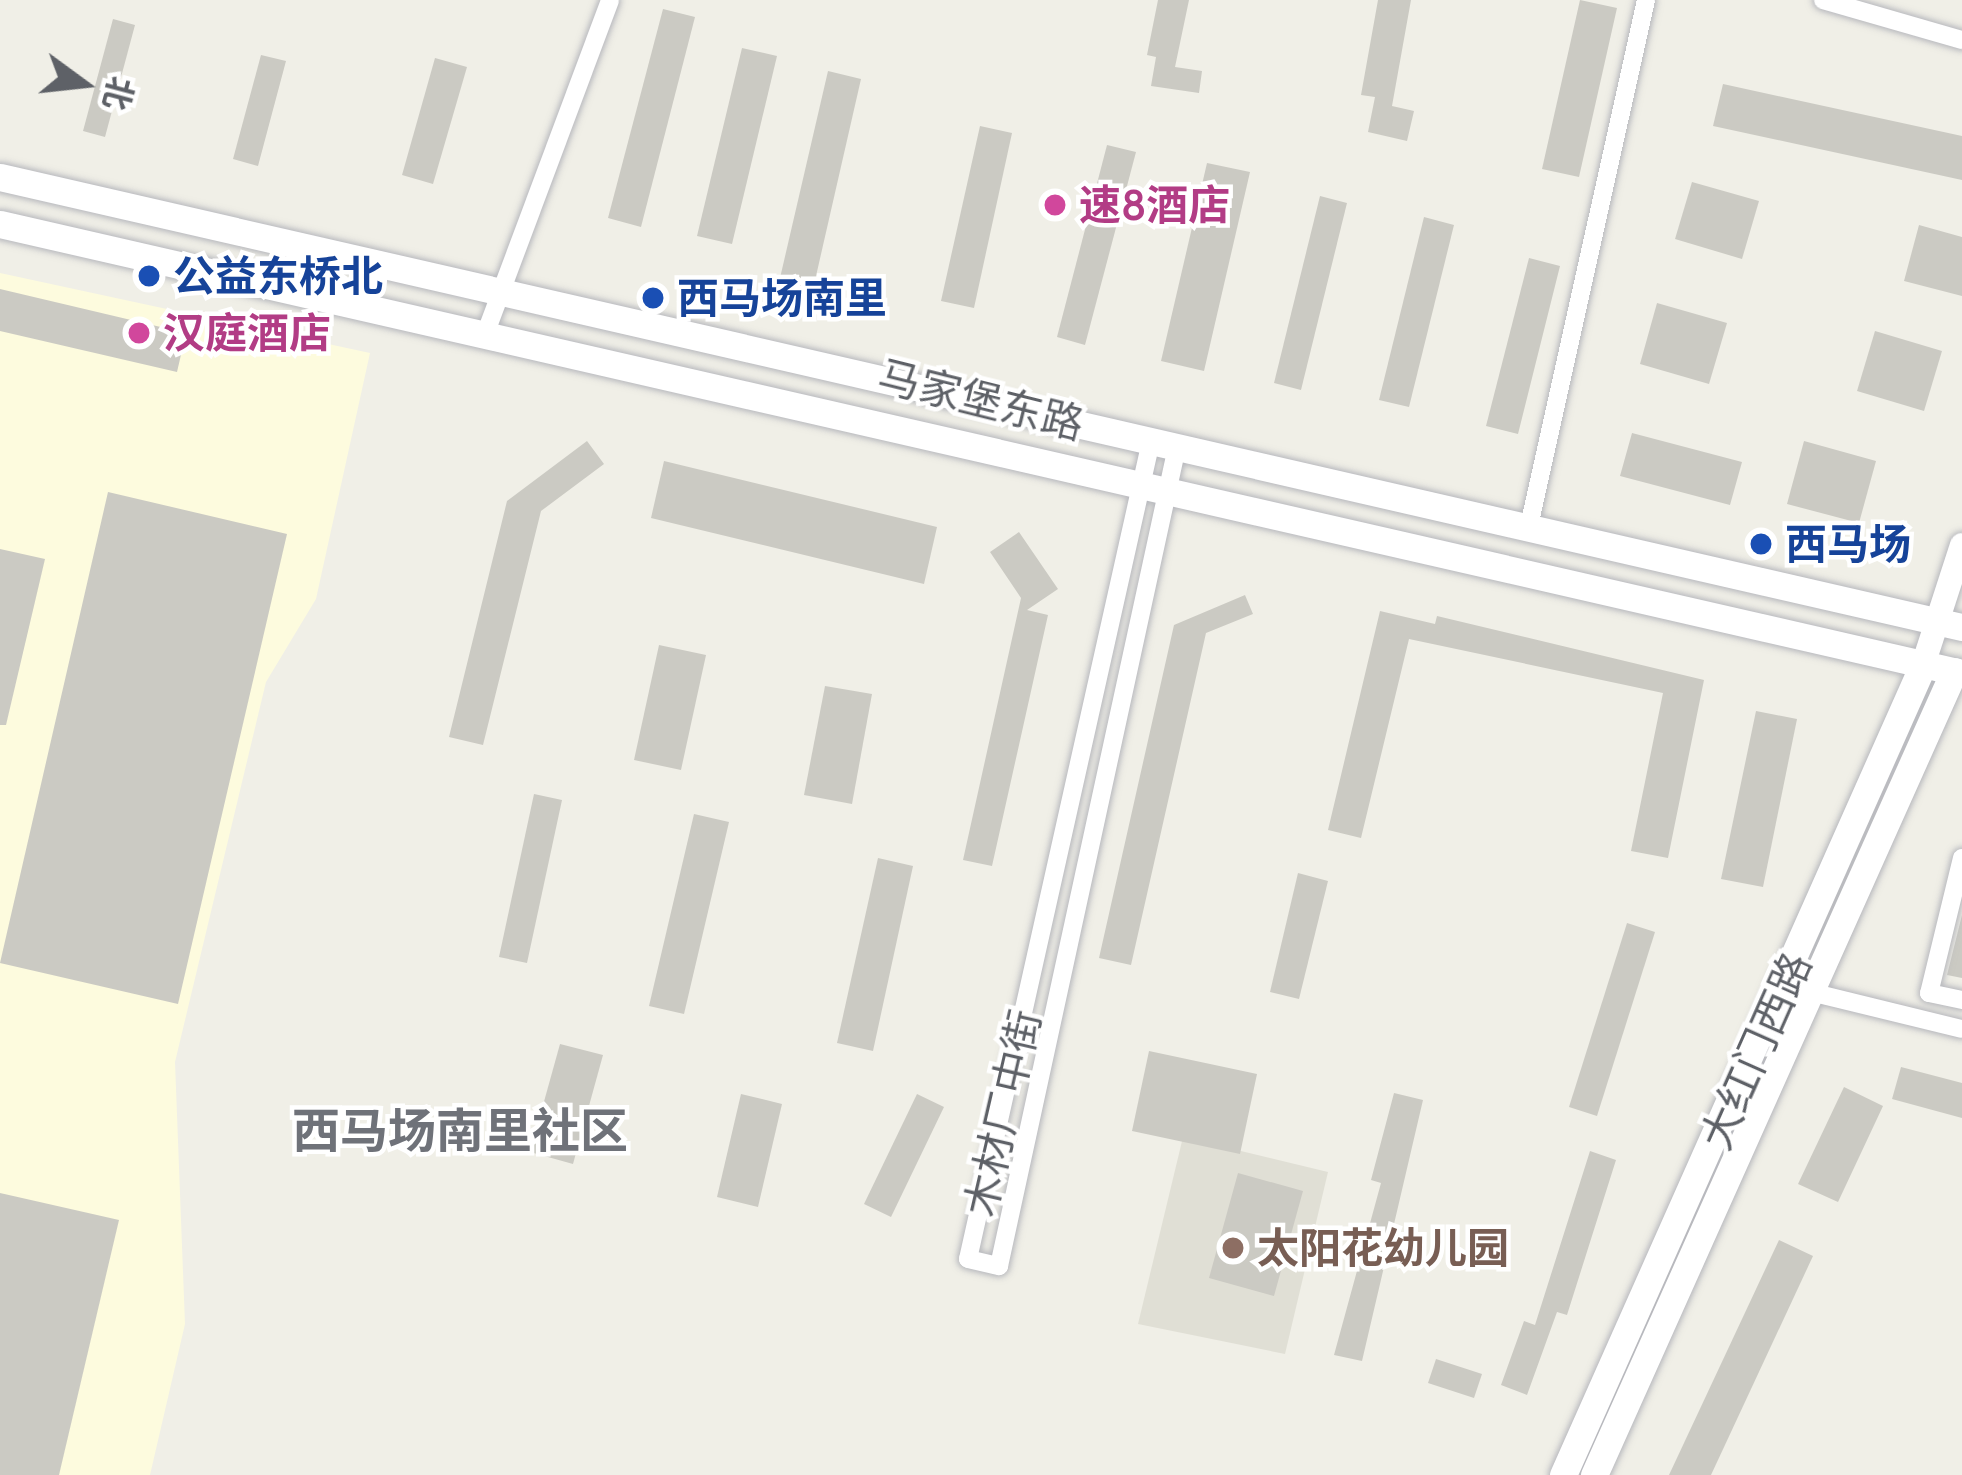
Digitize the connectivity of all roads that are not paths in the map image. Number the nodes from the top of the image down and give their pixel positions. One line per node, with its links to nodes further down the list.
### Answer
1 (610, 0): 7 (street)
2 (1646, 0): 11 (street)
3 (1823, 0): 4 (street)
4 (1962, 40)
5 (0, 177): 7 (main road, 马家堡东路)
6 (0, 224): 8 (main road, 马家堡东路)
7 (499, 286): 8 (street); 9 (main road, 马家堡东路)
8 (486, 332): 10 (main road, 马家堡东路)
9 (1164, 444): 10 (street, 木材厂中街); 11 (main road, 马家堡东路)
10 (1155, 486): 10 (street, 木材厂中街); 14 (main road, 马家堡东路)
11 (1529, 526): 13 (main road, 马家堡东路)
12 (1962, 545): 13 (street, 大红门西路)
13 (1949, 624): 14 (street, 大红门西路)
14 (1923, 665): 15 (main road, 马家堡东路); 20 (main road, 大红门西路)
15 (1959, 666): 17 (main road, 大红门西路)
16 (1962, 858): 18 (street)
17 (1814, 993): 19 (street); 21 (main road, 大红门西路)
18 (1962, 1000)
19 (1962, 1029)
20 (1563, 1475)
21 (1594, 1475)

